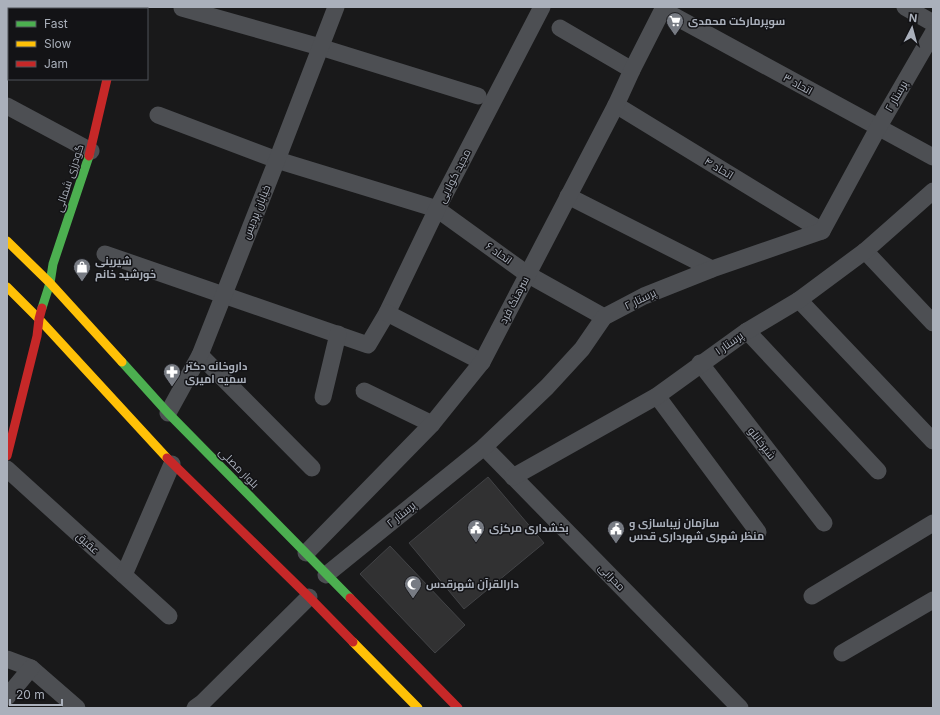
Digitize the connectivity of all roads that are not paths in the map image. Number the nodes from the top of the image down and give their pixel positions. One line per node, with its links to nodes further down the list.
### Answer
1 (336, 7): 9 (street, خیابان پردیس)
2 (542, 7): 22 (street, مجید کولایی)
3 (905, 7): 6 (street)
4 (182, 8): 9 (street)
5 (663, 9): 10 (street, سرهنگ فرد); 16 (street, اتحاد ۳)
6 (933, 23)
7 (560, 28): 10 (street)
8 (933, 33): 16 (street, پرستار ۲)
9 (320, 47): 12 (street); 19 (street, خیابان پردیس)
10 (632, 70): 13 (street, سرهنگ فرد)
11 (107, 80): 17 (main road, گودرزی شمالی)
12 (478, 96)
13 (616, 105): 21 (street, سرهنگ فرد); 23 (street, اتحاد ۴)
14 (7, 106): 17 (street)
15 (158, 115): 19 (street, اتحاد ۶)
16 (878, 128): 18 (street, اتحاد ۳); 23 (street, پرستار ۲)
17 (92, 151): 29 (main road, گودرزی شمالی)
18 (933, 157)
19 (277, 160): 22 (street, اتحاد ۶); 31 (street, خیابان پردیس)
20 (933, 191): 25 (street, پرستار ۱)
21 (568, 196): 27 (street); 28 (street, سرهنگ فرد)
22 (437, 210): 28 (street, اتحاد ۶); 33 (street, مجید کولایی)
23 (822, 231): 27 (street, پرستار ۲)
24 (7, 241): 29 (main road, بلوار مصلی)
25 (865, 251): 32 (street, پرستار ۱); 36 (street)
26 (105, 254): 31 (street)
27 (712, 269): 34 (street, پرستار ۲)
28 (527, 274): 34 (street, اتحاد ۶); 40 (street, سرهنگ فرد)
29 (50, 283): 35 (main road, گودرزی شمالی); 45 (main road, بلوار مصلی)
30 (7, 287): 35 (main road)
31 (224, 294): 38 (street); 39 (street, خیابان پردیس)
32 (799, 300): 37 (street, پرستار ۱); 48 (street)
33 (387, 314): 38 (street, مجید کولایی); 40 (street)
34 (604, 317): 49 (street, پرستار ۲)
35 (39, 319): 46 (main road, گودرزی شمالی); 51 (main road)
36 (933, 323)
37 (747, 331): 41 (street, پرستار ۱); 54 (street)
38 (338, 334): 44 (street)
39 (200, 355): 45 (street, خیابان پردیس); 52 (street)
40 (482, 362): 47 (street, سرهنگ فرد)
41 (700, 363): 43 (street, پرستار ۱); 56 (street, شیرخانلو)
42 (364, 391): 47 (street)
43 (657, 396): 55 (street, پرستار ۱); 58 (street)
44 (323, 397)
45 (168, 413): 59 (main road, بلوار مصلی)
46 (10, 424): 50 (main road, گودرزی شمالی)
47 (432, 424): 59 (street, سرهنگ فرد)
48 (933, 441)
49 (484, 447): 55 (street, محرابی); 61 (street, پرستار ۲)
50 (7, 456)
51 (172, 464): 60 (street); 62 (main road)
52 (312, 468)
53 (7, 469): 60 (street, عقیق)
54 (878, 471)
55 (513, 477): 74 (street, محرابی)
56 (824, 522)
57 (933, 523): 63 (street)
58 (758, 532)
59 (306, 553): 61 (main road, بلوار مصلی)
60 (124, 575): 65 (street, عقیق)
61 (324, 578): 73 (main road, بلوار مصلی)
62 (311, 594): 70 (street); 72 (main road)
63 (812, 596)
64 (933, 600): 66 (street)
65 (169, 616)
66 (842, 653)
67 (7, 659): 68 (street)
68 (31, 668): 69 (street); 71 (street)
69 (7, 697)
70 (202, 706)
71 (77, 708)
72 (418, 708)
73 (458, 708)
74 (740, 708)

